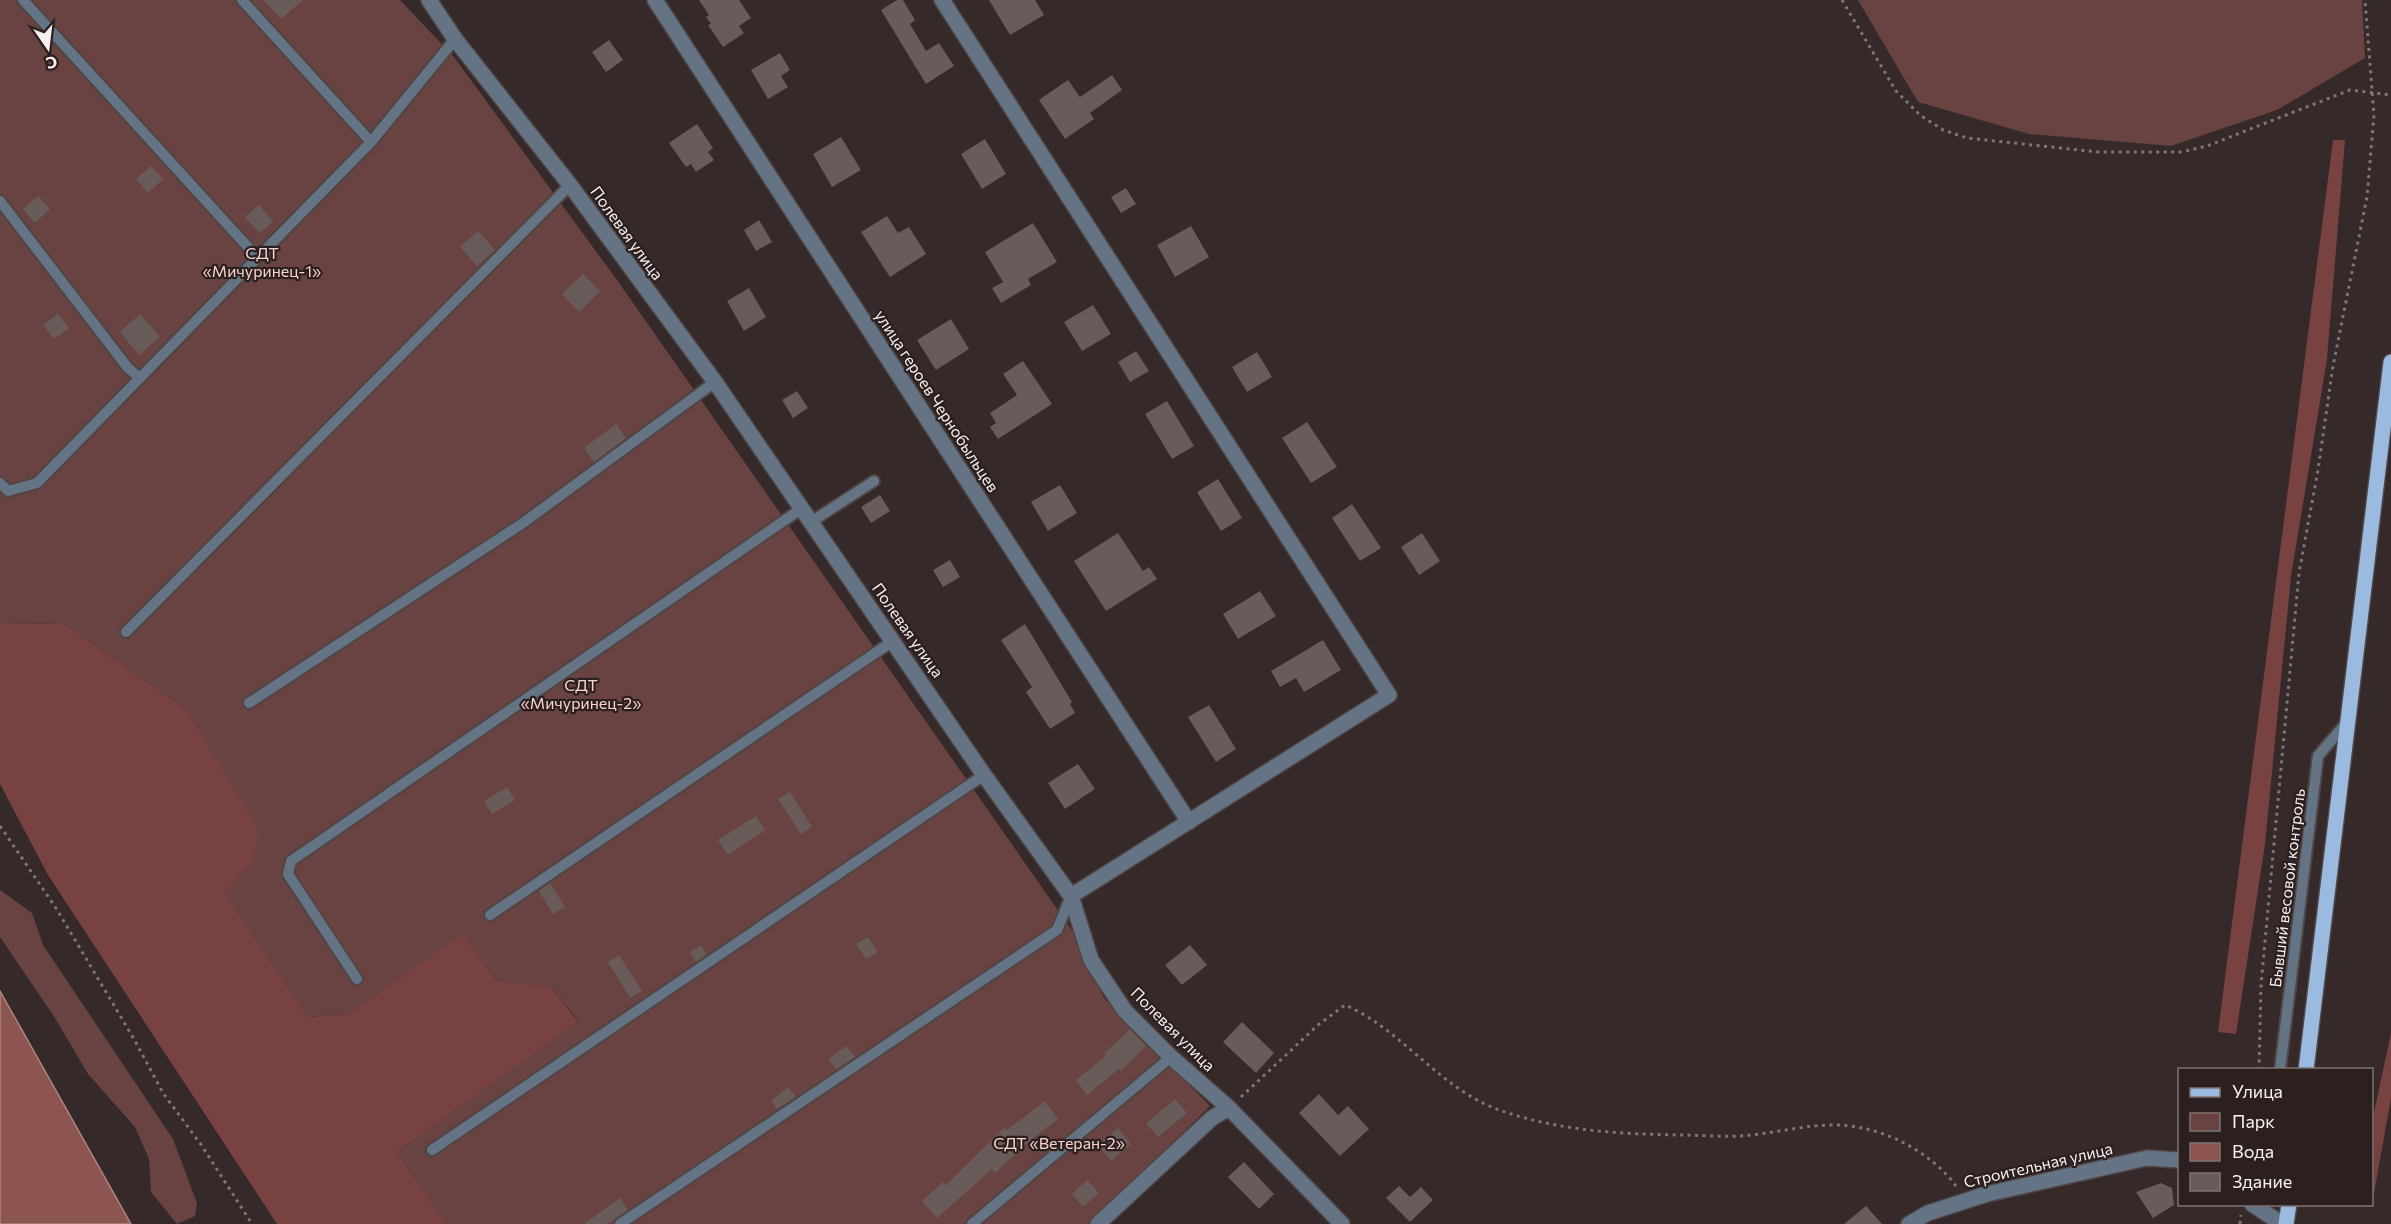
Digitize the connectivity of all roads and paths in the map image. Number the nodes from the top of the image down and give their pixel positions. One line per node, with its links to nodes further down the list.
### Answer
1 (23, 0): 14 (lane)
2 (242, 0): 11 (lane)
3 (429, 0): 8 (street, Полевая улица)
4 (655, 0): 27 (street, улица героев Чернобыльцев)
5 (942, 0): 27 (street)
6 (1842, 0): 9 (path)
7 (2365, 0): 9 (path)
8 (455, 39): 11 (lane); 12 (street, Полевая улица)
9 (2370, 91): 10 (path); 33 (path)
10 (2391, 95)
11 (371, 142): 14 (lane)
12 (570, 184): 17 (street, Полевая улица); 22 (lane)
13 (0, 201): 16 (lane)
14 (257, 257): 16 (lane)
15 (2391, 362): 25 (main road)
16 (140, 378): 19 (lane)
17 (715, 381): 20 (street, Полевая улица); 24 (lane)
18 (874, 481): 21 (lane)
19 (0, 483)
20 (801, 509): 21 (street, Полевая улица); 31 (lane)
21 (811, 522): 23 (street, Полевая улица)
22 (126, 632)
23 (893, 640): 26 (street, Полевая улица); 30 (lane)
24 (249, 703)
25 (2348, 720): 34 (lane, Бывший весовой контроль); 35 (main road)
26 (984, 775): 29 (street, Полевая улица); 37 (lane)
27 (1189, 822): 29 (street)
28 (0, 826): 42 (path)
29 (1071, 896): 32 (street, Полевая улица); 43 (lane)
30 (490, 915)
31 (357, 979)
32 (1171, 1057): 36 (street, Полевая улица); 44 (lane)
33 (2259, 1068)
34 (2280, 1068)
35 (2306, 1068)
36 (1229, 1108): 39 (path); 45 (street); 46 (street, Полевая улица)
37 (432, 1150)
38 (2178, 1160): 39 (street, Строительная улица)
39 (1967, 1200): 47 (street, Строительная улица)
40 (2255, 1206): 48 (street)
41 (2288, 1206): 48 (main road)
42 (252, 1224)
43 (620, 1224)
44 (972, 1224)
45 (1098, 1224)
46 (1342, 1224)
47 (1909, 1224)
48 (2284, 1224)

